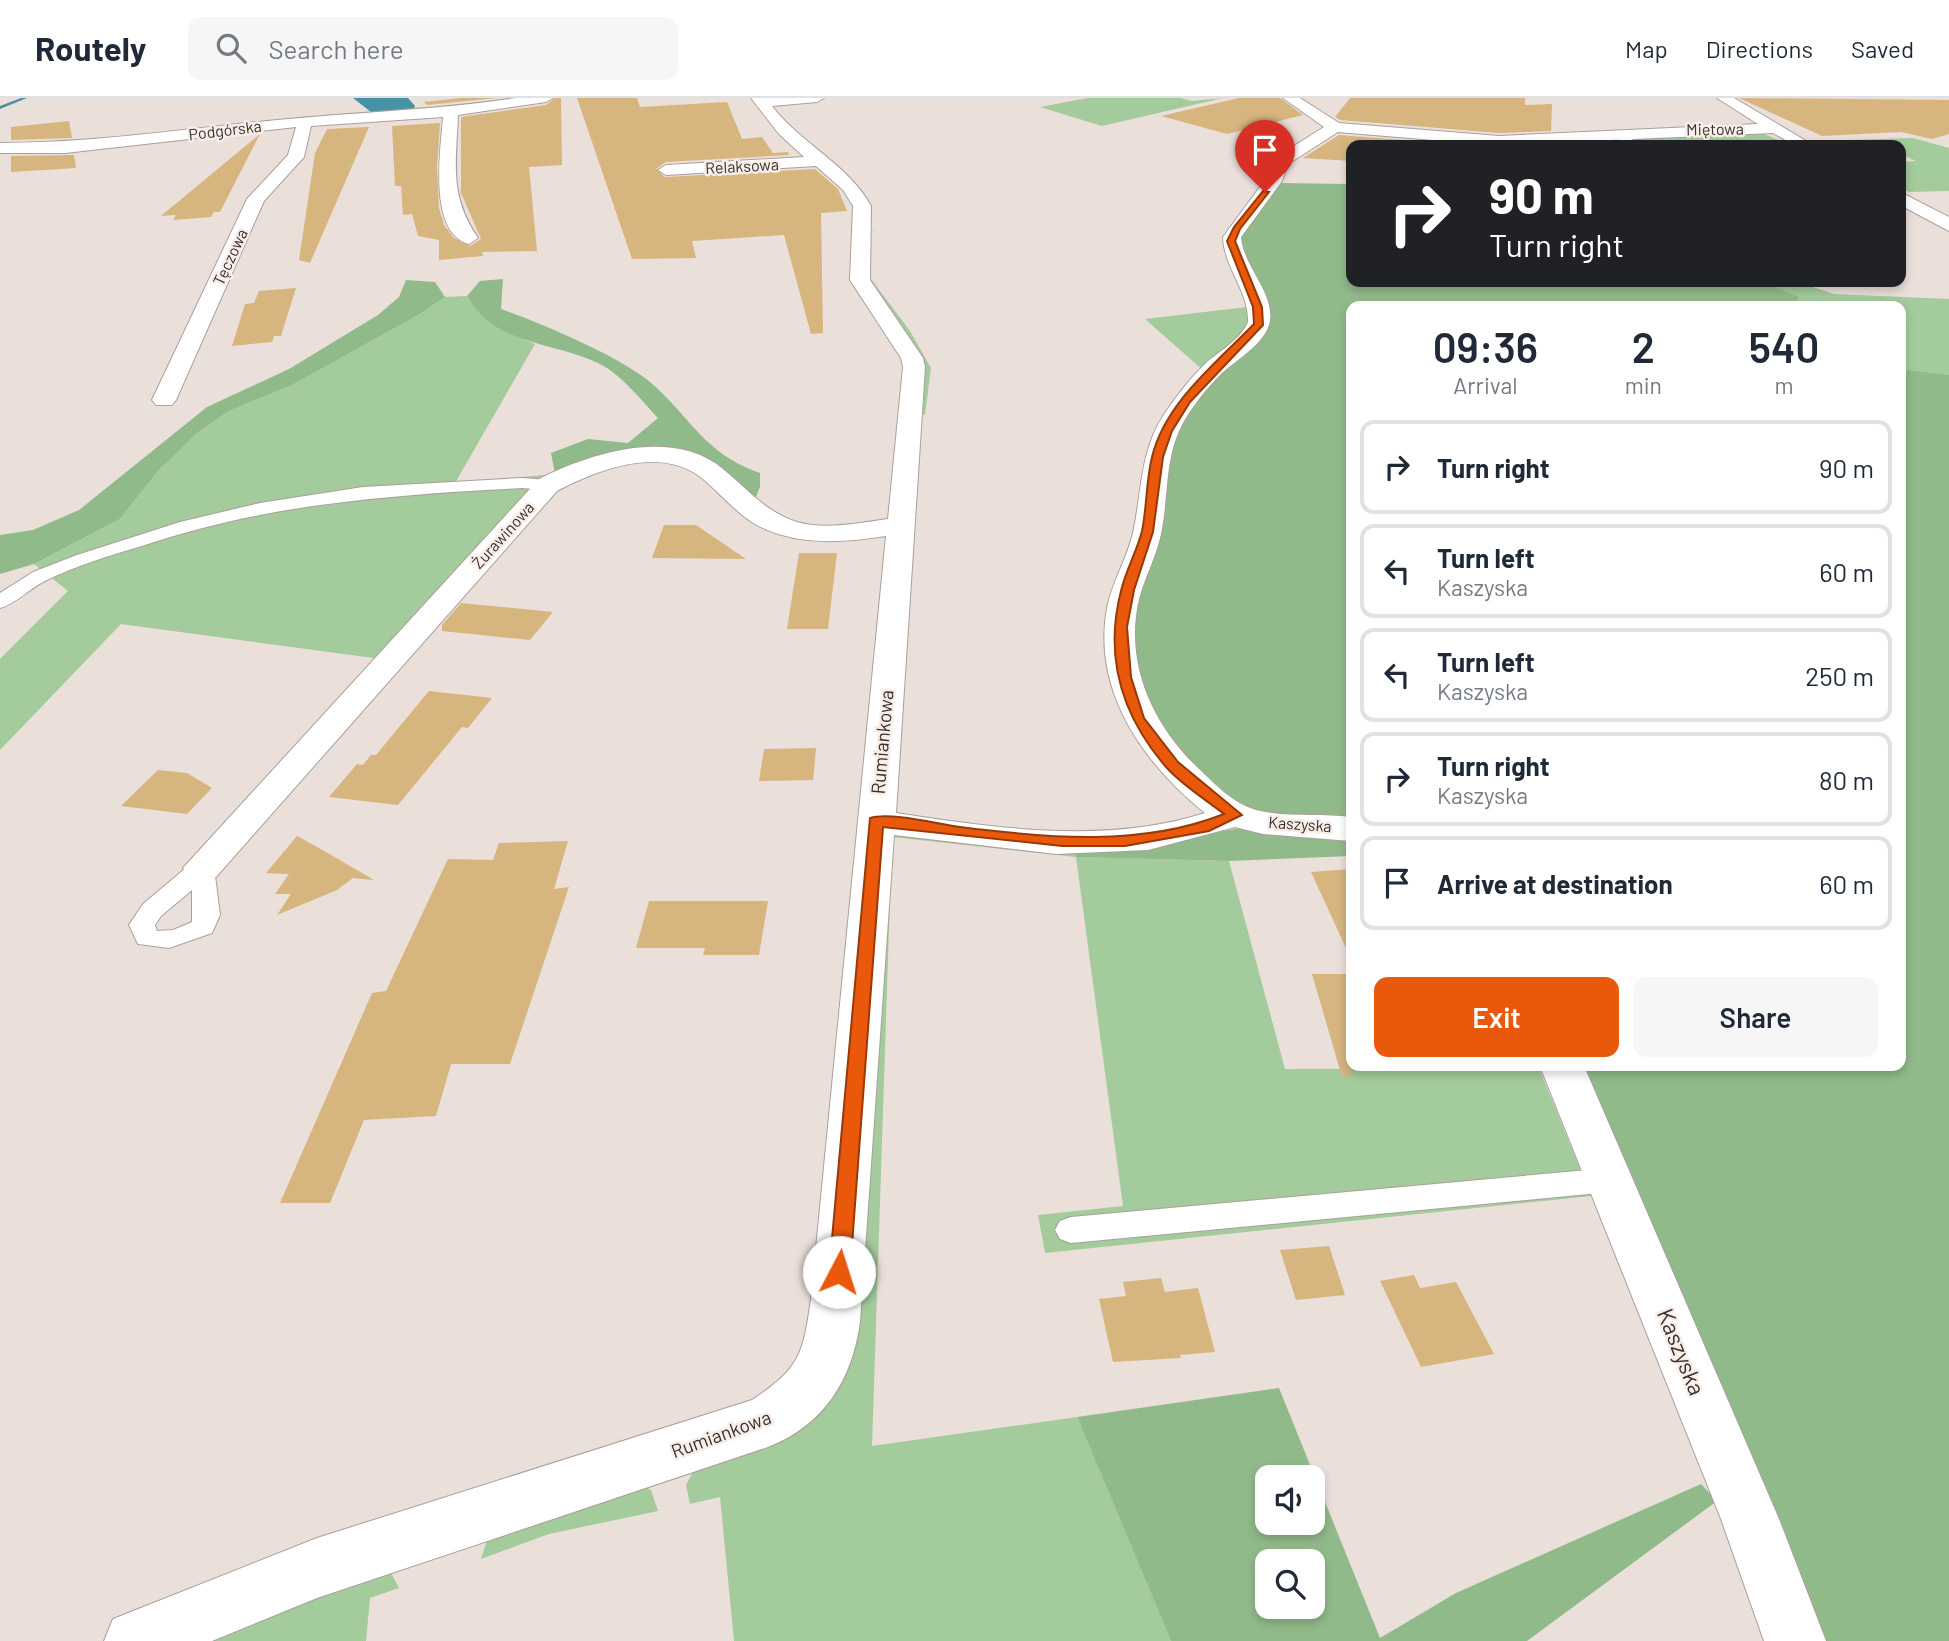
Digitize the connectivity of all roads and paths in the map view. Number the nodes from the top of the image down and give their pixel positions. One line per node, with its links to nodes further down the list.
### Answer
1 (545, 98): 6 (street, Podgórska)
2 (817, 98): 5 (street)
3 (1290, 98): 8 (street, Miętowa)
4 (1724, 98): 9 (street)
5 (760, 100): 16 (street, Rumiankowa)
6 (451, 112): 7 (street, Podgórska); 20 (street)
7 (303, 122): 15 (street, Podgórska); 21 (street, Tęczowa)
8 (1335, 127): 11 (street, Miętowa); 27 (street, Kaszyska)
9 (1773, 128): 10 (street, Miętowa); 14 (street)
10 (1616, 134): 12 (street, Miętowa); 13 (lane)
11 (1494, 140)
12 (1522, 140)
13 (1627, 140)
14 (1796, 140)
15 (1, 149)
16 (818, 161): 17 (street, Relaksowa); 23 (street, Rumiankowa)
17 (666, 170)
18 (1906, 200): 19 (street)
19 (1949, 225)
20 (469, 238)
21 (164, 400)
22 (548, 485): 23 (street, Żurawinowa); 24 (lane); 30 (street, Żurawinowa)
23 (901, 525): 28 (street, Rumiankowa)
24 (22, 583): 25 (lane); 26 (lane)
25 (0, 592)
26 (0, 602)
27 (1235, 815): 28 (street); 29 (street, Kaszyska)
28 (875, 821): 34 (street, Rumiankowa)
29 (1346, 829)
30 (202, 868)
31 (1564, 1071): 32 (street, Kaszyska)
32 (1610, 1180): 33 (lane); 35 (street, Kaszyska)
33 (1070, 1230)
34 (135, 1641)
35 (1795, 1641)

